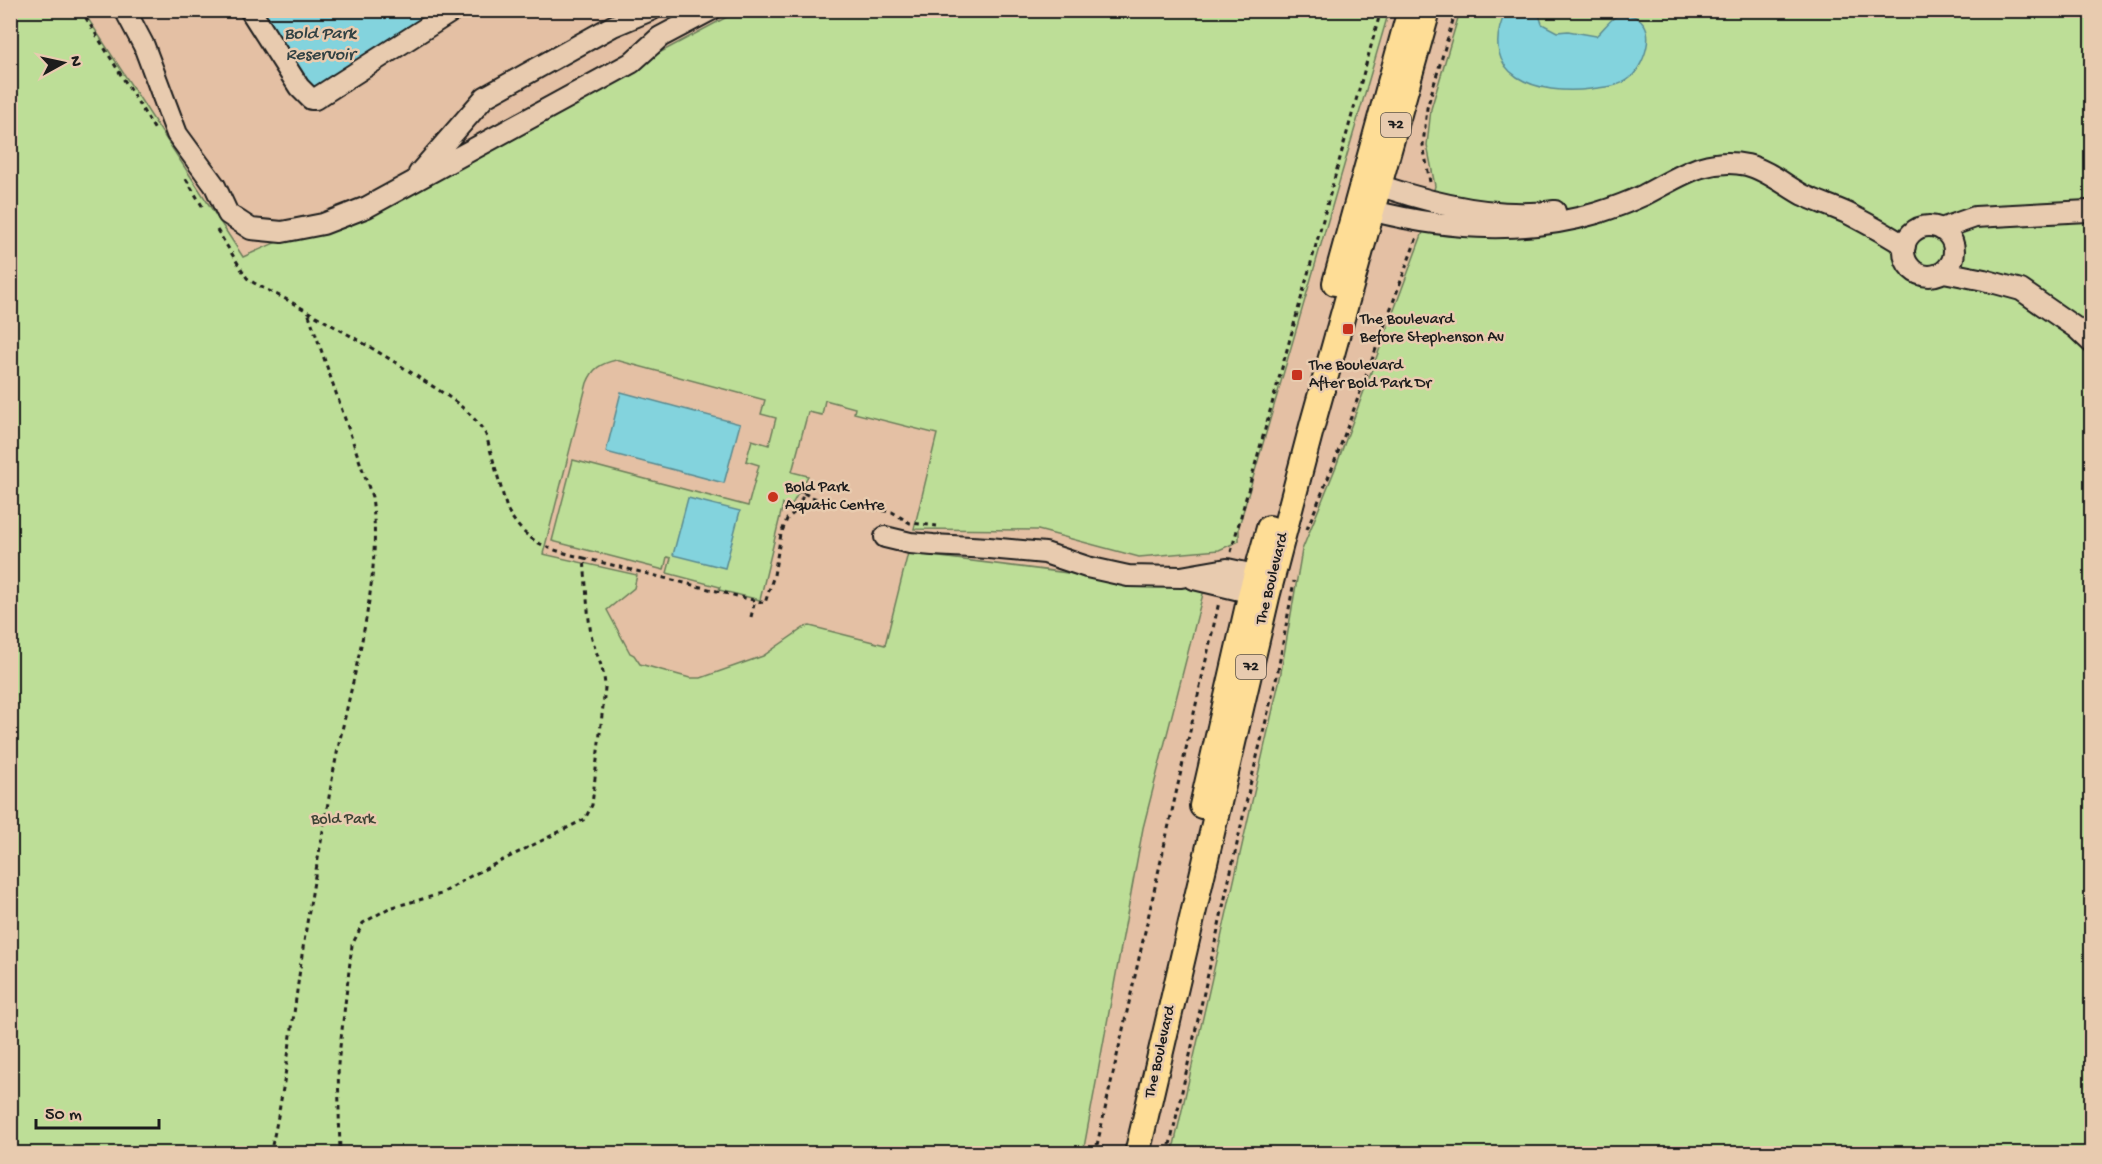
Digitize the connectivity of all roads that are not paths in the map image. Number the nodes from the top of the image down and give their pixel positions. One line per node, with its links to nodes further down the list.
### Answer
1 (124, 10): 9 (lane)
2 (250, 10): 3 (lane)
3 (454, 10)
4 (651, 10): 9 (lane)
5 (711, 10): 9 (lane)
6 (1410, 10): 8 (main road, The Boulevard / 72)
7 (1428, 10): 8 (main road, The Boulevard / 72)
8 (1371, 182): 10 (main road, The Boulevard / 72); 13 (lane)
9 (409, 184)
10 (1363, 208): 13 (lane); 17 (main road, The Boulevard / 72)
11 (2091, 213): 12 (lane)
12 (1941, 229): 13 (lane); 14 (lane)
13 (1907, 240): 14 (lane)
14 (1949, 265): 15 (lane)
15 (2091, 343)
16 (885, 537): 17 (lane)
17 (1269, 583): 18 (main road, The Boulevard / 72); 19 (main road, The Boulevard / 72)
18 (1125, 1154)
19 (1137, 1154)

